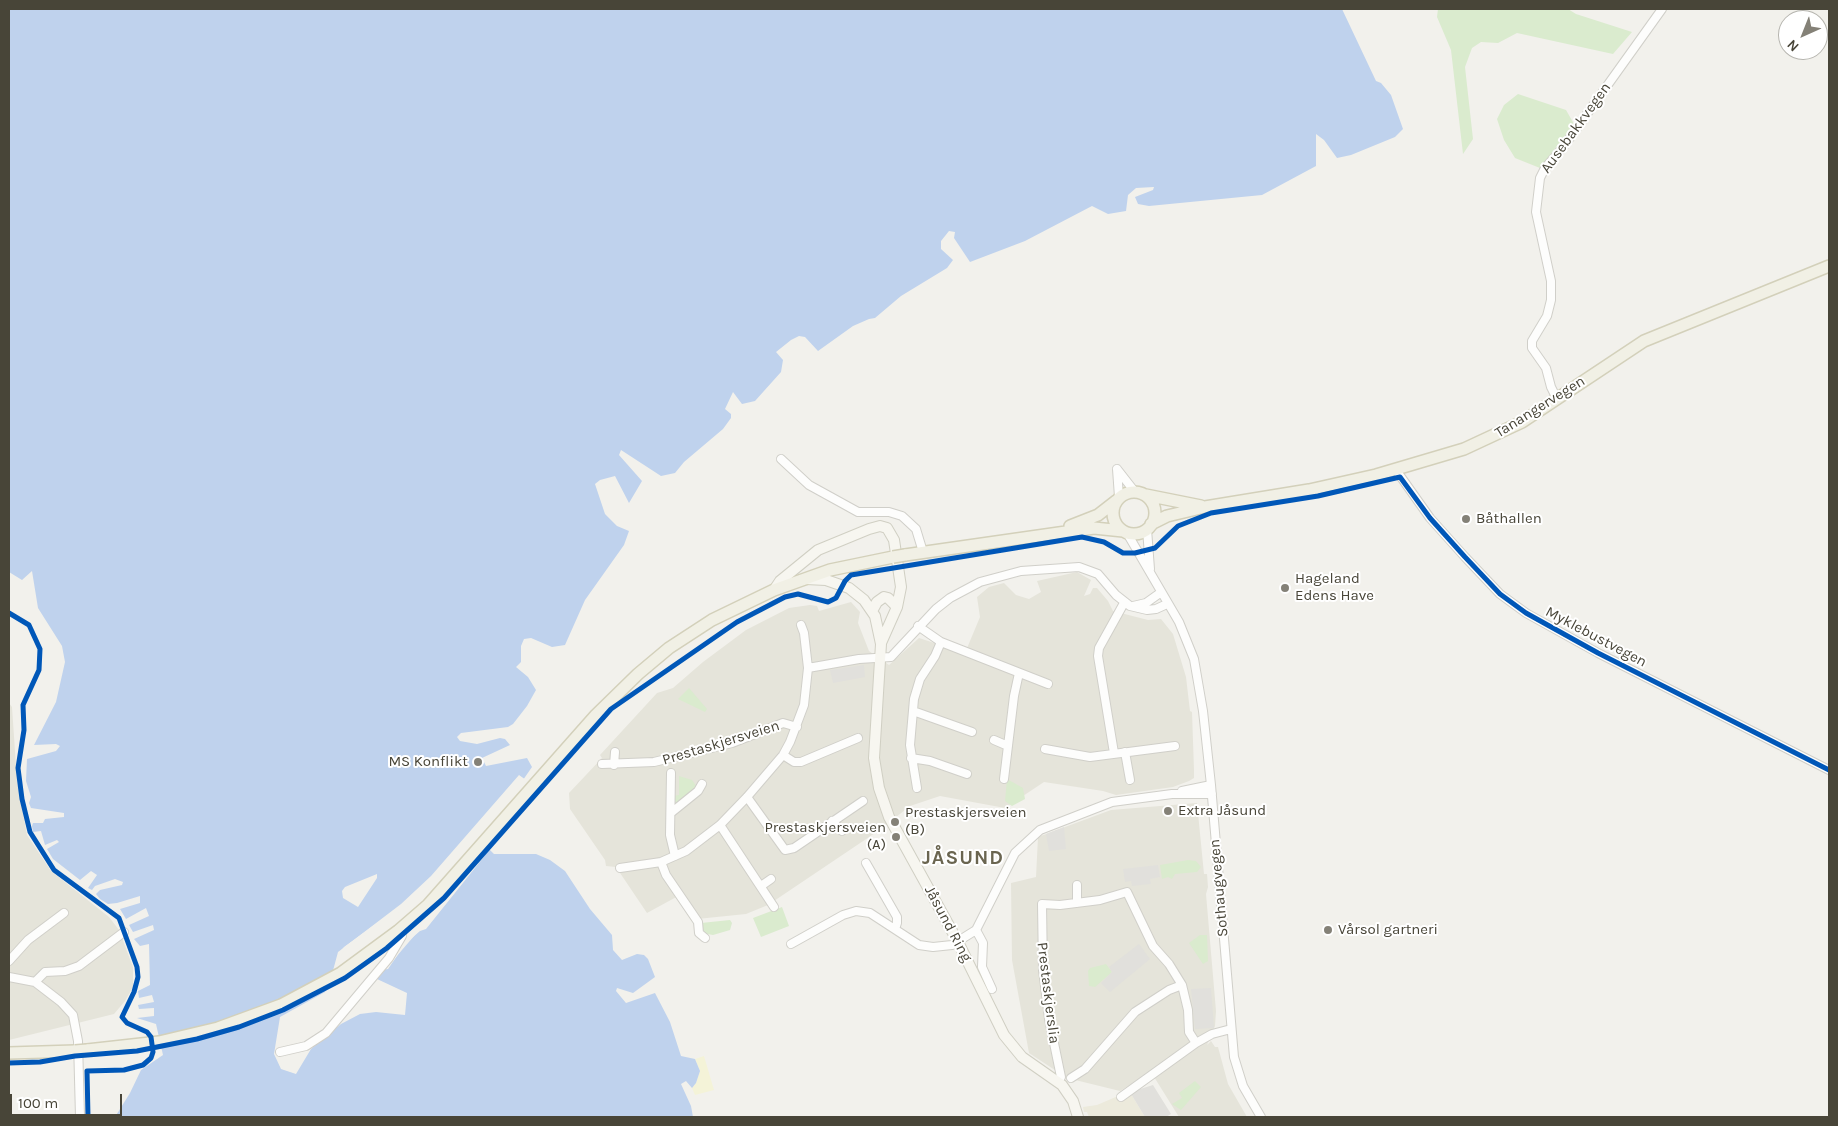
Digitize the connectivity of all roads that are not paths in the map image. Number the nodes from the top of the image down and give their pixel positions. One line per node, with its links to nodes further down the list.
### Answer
1 (1662, 9): 3 (street, Ausebakkvegen)
2 (1829, 266): 3 (main road, Tanangervegen)
3 (1557, 399): 5 (main road, Tanangervegen)
4 (781, 459): 12 (street)
5 (1396, 470): 8 (main road, Tanangervegen); 46 (street, Myklebustvegen)
6 (1140, 494): 7 (main road); 7 (street); 8 (main road, Tanangervegen); 9 (main road)
7 (1118, 499): 10 (main road); 11 (main road)
8 (1205, 507): 9 (main road, Tanangervegen)
9 (1149, 527): 10 (main road); 13 (street, Sothaugvegen)
10 (1125, 532): 11 (main road); 13 (street, Sothaugvegen)
11 (1050, 533): 12 (main road)
12 (923, 552): 14 (main road, bridge)
13 (1151, 573): 16 (street, Sothaugvegen)
14 (802, 579): 15 (main road); 20 (main road, Jåsund Ring)
15 (774, 590): 19 (main road, Jåsund Ring); 85 (main road, bridge)
16 (1160, 594): 17 (street); 18 (street, Sothaugvegen)
17 (1128, 604): 18 (street); 22 (street); 41 (street)
18 (1167, 604): 53 (street, Sothaugvegen)
19 (897, 607): 20 (main road); 24 (main road, Jåsund Ring)
20 (872, 611): 24 (main road, Jåsund Ring)
21 (801, 625): 26 (street, Prestaskjersveien)
22 (918, 626): 23 (street); 25 (street)
23 (941, 642): 27 (street); 29 (street)
24 (881, 644): 25 (main road, Jåsund Ring)
25 (880, 659): 26 (street); 75 (main road, Jåsund Ring)
26 (808, 668): 30 (street, Prestaskjersveien)
27 (1019, 673): 28 (street); 36 (street)
28 (1048, 684)
29 (912, 710): 31 (street); 43 (street)
30 (797, 727): 42 (street, Prestaskjersveien); 45 (street, Prestaskjersveien)
31 (972, 732)
32 (836, 735): 35 (street)
33 (858, 738): 35 (street)
34 (994, 740): 36 (street)
35 (840, 745): 42 (street)
36 (1008, 746): 49 (street)
37 (1175, 746): 40 (street)
38 (1045, 750): 41 (street)
39 (615, 752): 45 (street)
40 (1125, 752): 41 (street); 50 (street)
41 (1114, 753)
42 (783, 755): 54 (street, Prestaskjersveien)
43 (911, 758): 48 (street); 52 (street)
44 (602, 764): 45 (street, Prestaskjersveien)
45 (614, 765)
46 (1829, 770)
47 (670, 773): 56 (street)
48 (967, 774)
49 (1004, 779)
50 (1130, 780)
51 (702, 784): 56 (street)
52 (916, 788)
53 (1211, 790): 71 (street); 82 (street, Sothaugvegen)
54 (748, 797): 57 (street); 58 (street, Prestaskjersveien)
55 (864, 801): 57 (street)
56 (672, 812): 60 (street)
57 (832, 821): 59 (street)
58 (720, 825): 60 (street, Prestaskjersveien); 66 (street)
59 (842, 832)
60 (675, 856): 61 (street, Prestaskjersveien)
61 (661, 862): 63 (street, Prestaskjersveien); 74 (street)
62 (866, 864): 70 (street)
63 (620, 868)
64 (771, 879): 66 (street)
65 (1077, 885): 67 (street)
66 (761, 886): 68 (street)
67 (1077, 903): 80 (street); 87 (street, Prestaskjerslia)
68 (774, 907)
69 (64, 913): 77 (street)
70 (895, 929): 75 (street); 76 (street)
71 (976, 930): 75 (street); 81 (street)
72 (124, 932): 79 (street)
73 (402, 936): 84 (street)
74 (705, 938)
75 (958, 942): 87 (main road, Jåsund Ring)
76 (791, 944)
77 (9, 961)
78 (9, 977): 79 (street)
79 (35, 982): 89 (street)
80 (1182, 985): 83 (street); 86 (street)
81 (992, 988)
82 (1231, 1029): 83 (street); 91 (street, Sothaugvegen)
83 (1196, 1043): 88 (street)
84 (280, 1052)
85 (9, 1053)
86 (1071, 1078)
87 (1058, 1082): 90 (main road, Jåsund Ring)
88 (1121, 1097)
89 (80, 1117)
90 (1078, 1117)
91 (1262, 1117)

